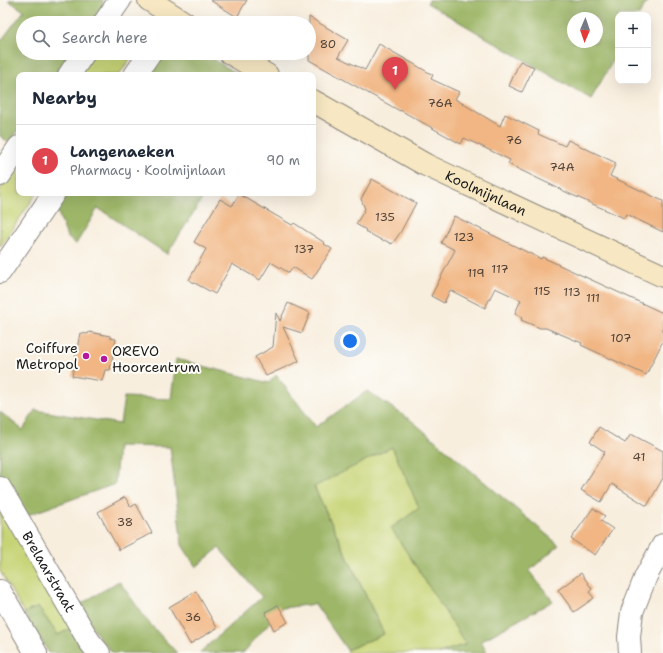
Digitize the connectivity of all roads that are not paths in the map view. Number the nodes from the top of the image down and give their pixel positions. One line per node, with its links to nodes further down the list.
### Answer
1 (120, 0): 3 (street)
2 (149, 0): 4 (street)
3 (109, 16)
4 (170, 16)
5 (79, 60): 8 (street)
6 (145, 60): 9 (street)
7 (242, 60): 10 (street)
8 (70, 72)
9 (137, 72)
10 (262, 72)
11 (316, 103): 16 (street, Koolmijnlaan)
12 (16, 151): 13 (street)
13 (0, 175)
14 (52, 196): 15 (street)
15 (0, 272)
16 (663, 276)
17 (0, 488): 21 (street, Brelaarstraat)
18 (663, 545): 22 (street)
19 (0, 591): 20 (street)
20 (36, 653)
21 (99, 653)
22 (630, 653)

